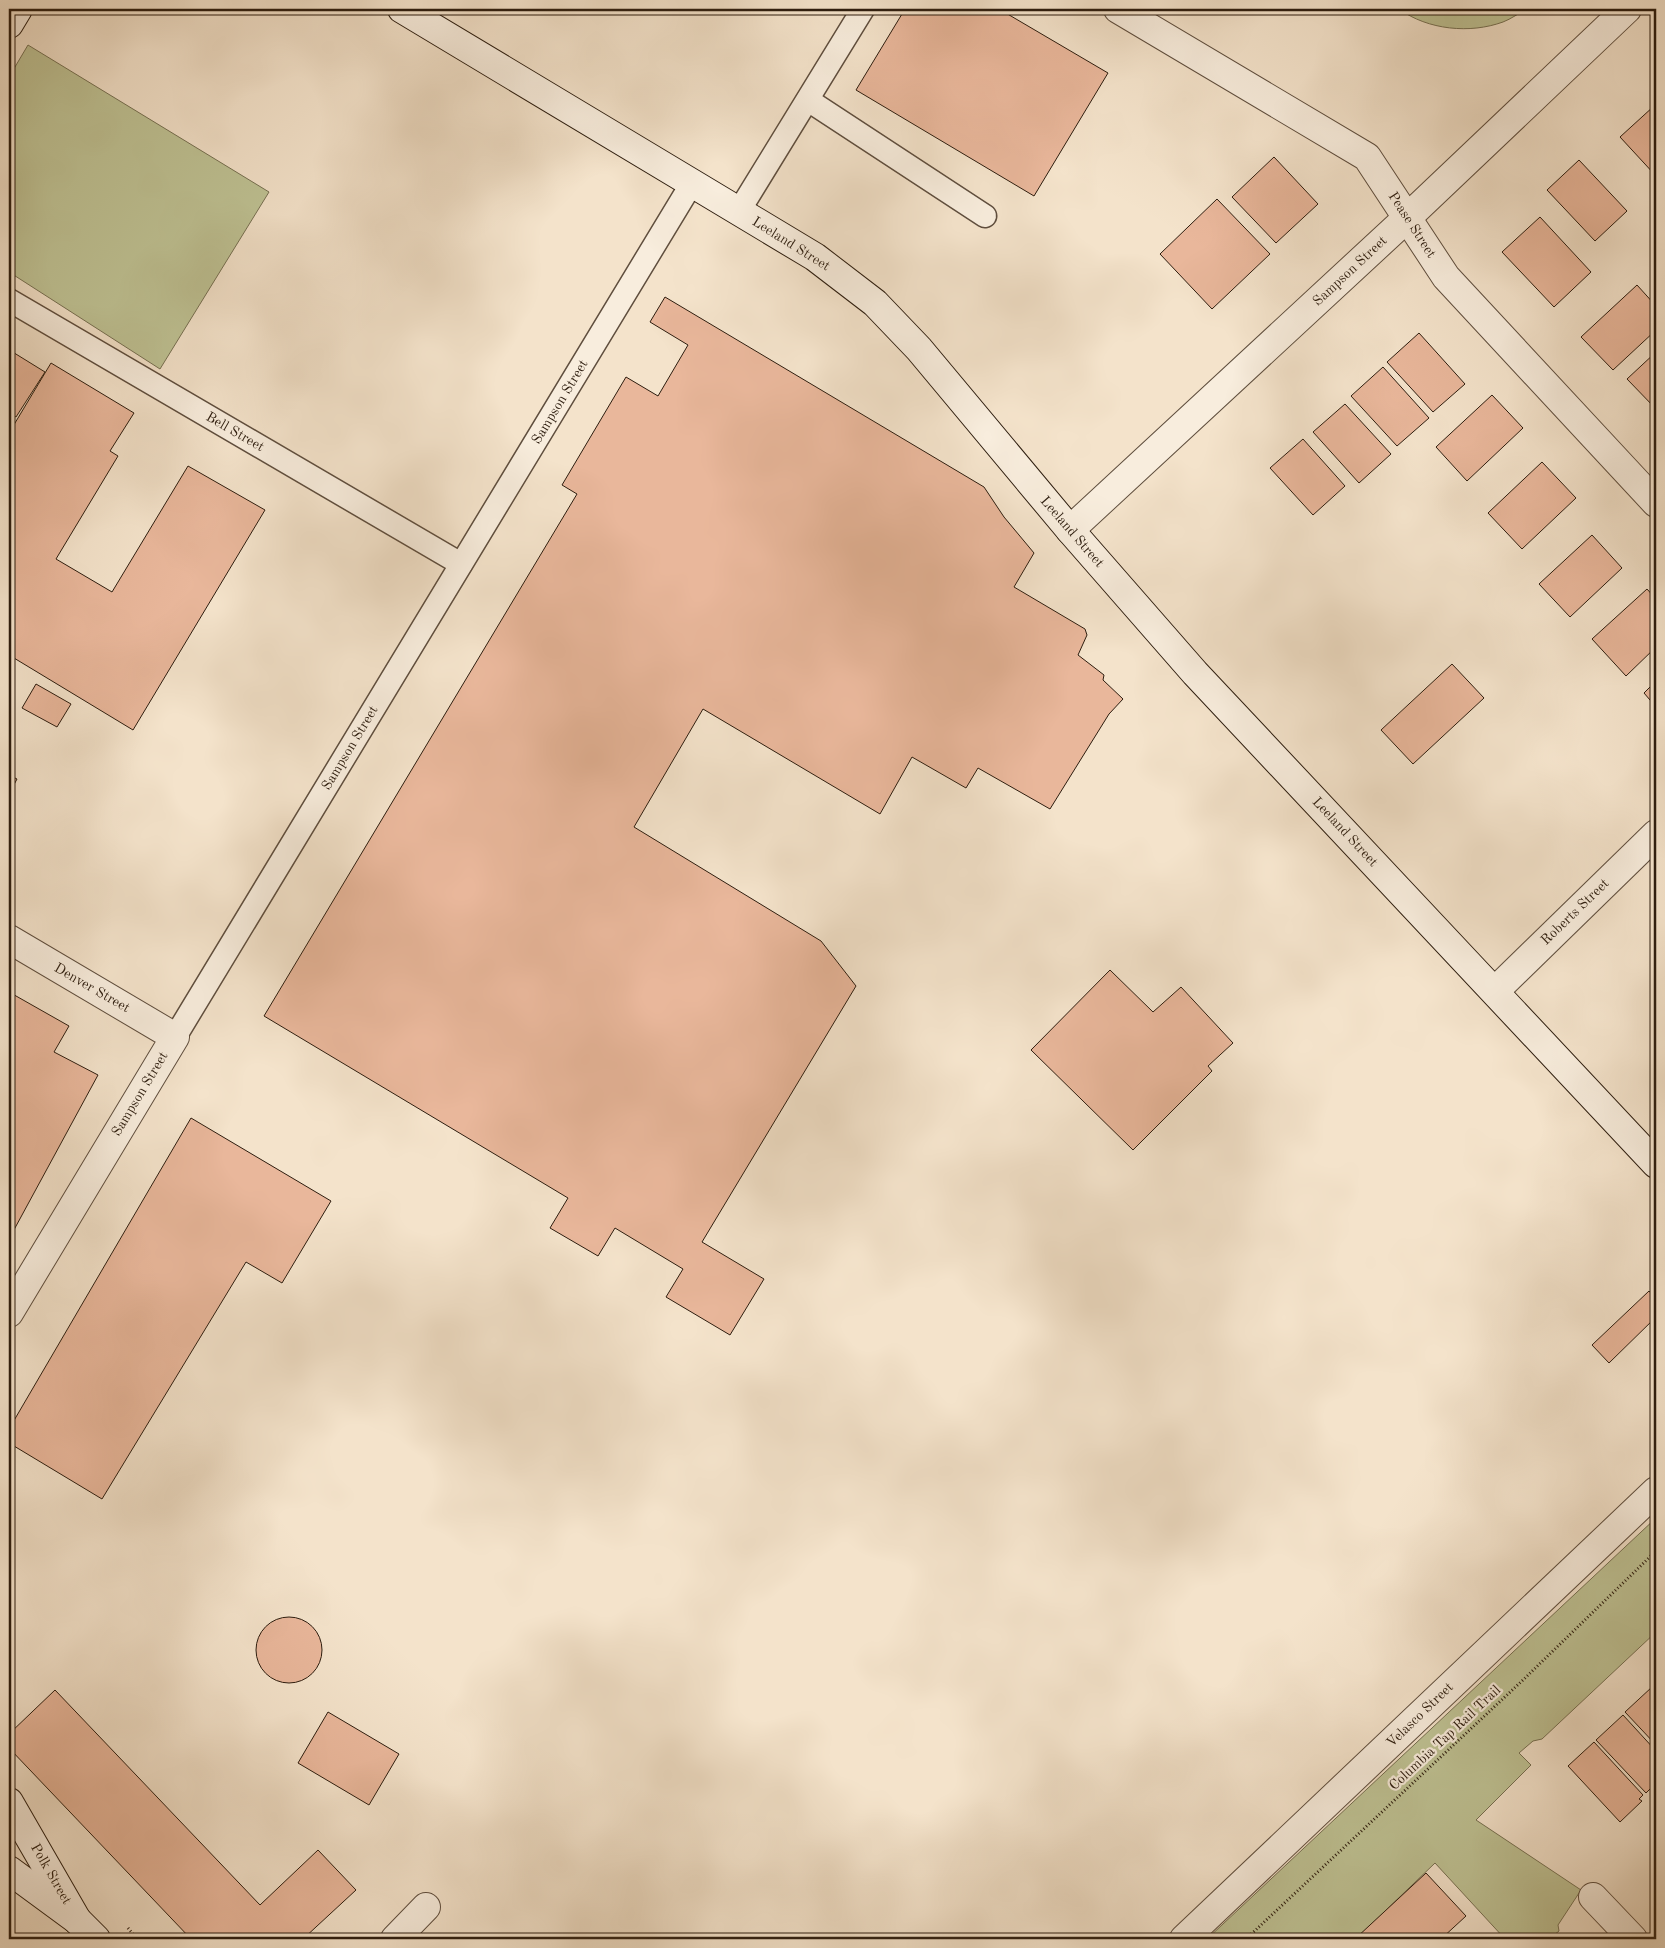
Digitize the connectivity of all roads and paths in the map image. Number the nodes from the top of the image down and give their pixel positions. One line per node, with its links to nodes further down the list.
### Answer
1 (18, 9): 6 (street)
2 (402, 9): 8 (street, Leeland Street)
3 (863, 9): 7 (lane)
4 (1118, 9): 11 (street, Pease Street)
5 (1627, 9): 11 (street, Sampson Street)
6 (9, 24)
7 (808, 100): 9 (lane); 10 (lane)
8 (692, 183): 9 (street, Leeland Street); 15 (lane, Sampson Street)
9 (739, 212): 14 (street, Leeland Street)
10 (985, 216)
11 (1407, 218): 13 (street, Pease Street); 14 (street, Sampson Street)
12 (12, 308): 15 (lane, Bell Street)
13 (1656, 503)
14 (1070, 530): 18 (street, Leeland Street)
15 (461, 564): 19 (lane, Sampson Street)
16 (1656, 834): 18 (street, Roberts Street)
17 (9, 939): 19 (street, Denver Street)
18 (1495, 991): 20 (street, Leeland Street)
19 (175, 1036): 21 (street, Sampson Street)
20 (1656, 1164)
21 (9, 1313)
22 (1656, 1491): 31 (street, Velasco Street)
23 (1656, 1551): 32 (path, Columbia Tap Rail Trail)
24 (9, 1802): 28 (street, Polk Street)
25 (9, 1870): 28 (street, Polk Street)
26 (1593, 1897): 33 (street)
27 (426, 1907): 30 (street)
28 (77, 1920): 29 (street, Polk Street)
29 (96, 1939)
30 (394, 1939)
31 (1184, 1939)
32 (1246, 1939)
33 (1633, 1939)

